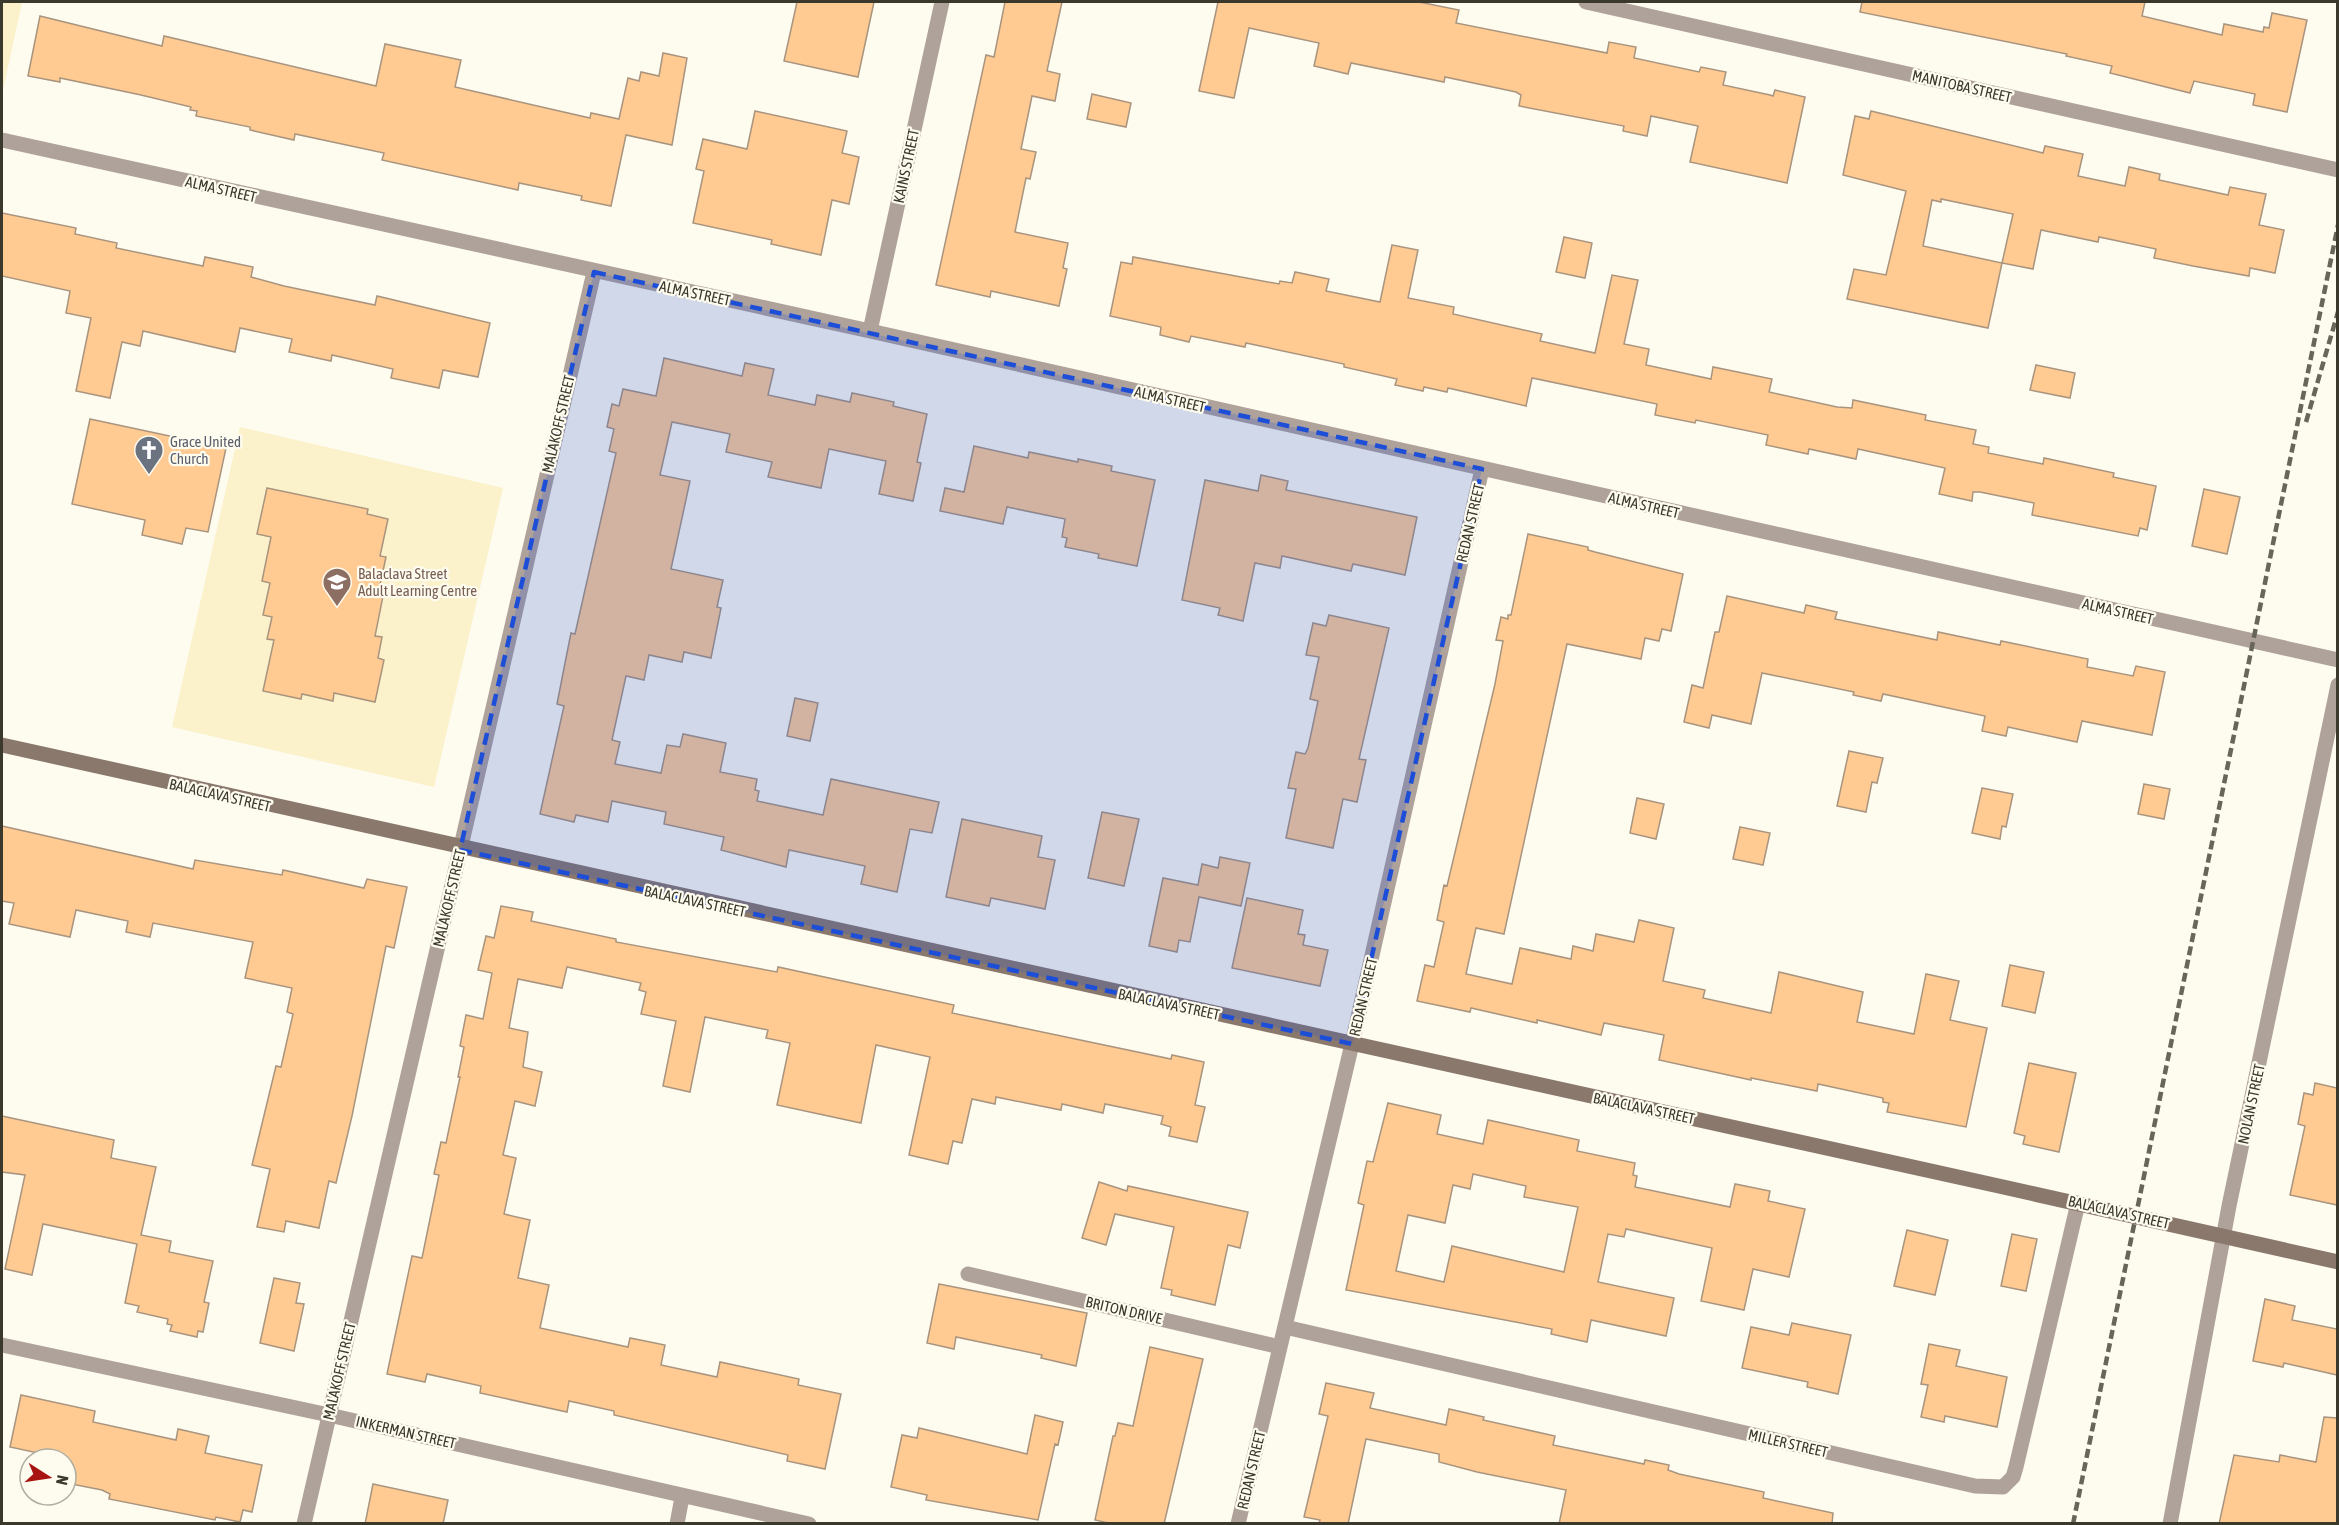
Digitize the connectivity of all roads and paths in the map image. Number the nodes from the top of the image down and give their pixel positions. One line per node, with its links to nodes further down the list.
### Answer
1 (942, 2): 6 (street, KAINS STREET)
2 (1586, 2): 4 (street, MANITOBA STREET)
3 (2, 140): 5 (street, ALMA STREET)
4 (2337, 170)
5 (594, 272): 6 (street, ALMA STREET); 11 (street, MALAKOFF STREET)
6 (870, 331): 7 (street, ALMA STREET)
7 (1482, 469): 8 (street, ALMA STREET); 12 (street, REDAN STREET)
8 (2337, 660)
9 (2337, 685): 14 (street, NOLAN STREET)
10 (2, 745): 11 (street, BALACLAVA STREET)
11 (460, 850): 12 (street, BALACLAVA STREET); 20 (street, MALAKOFF STREET)
12 (1352, 1044): 13 (street, BALACLAVA STREET); 17 (street, REDAN STREET)
13 (2078, 1203): 14 (street, BALACLAVA STREET); 17 (street, MILLER STREET)
14 (2223, 1236): 15 (street, BALACLAVA STREET); 26 (street, NOLAN STREET)
15 (2337, 1262)
16 (968, 1274): 19 (street, BRITON DRIVE)
17 (1285, 1327): 19 (street, REDAN STREET)
18 (2, 1345): 20 (street, INKERMAN STREET)
19 (1280, 1347): 25 (street, REDAN STREET)
20 (329, 1415): 21 (street, INKERMAN STREET); 22 (street, MALAKOFF STREET)
21 (682, 1497): 23 (street); 24 (street, INKERMAN STREET)
22 (304, 1524)
23 (677, 1524)
24 (809, 1524)
25 (1238, 1524)
26 (2170, 1524)

